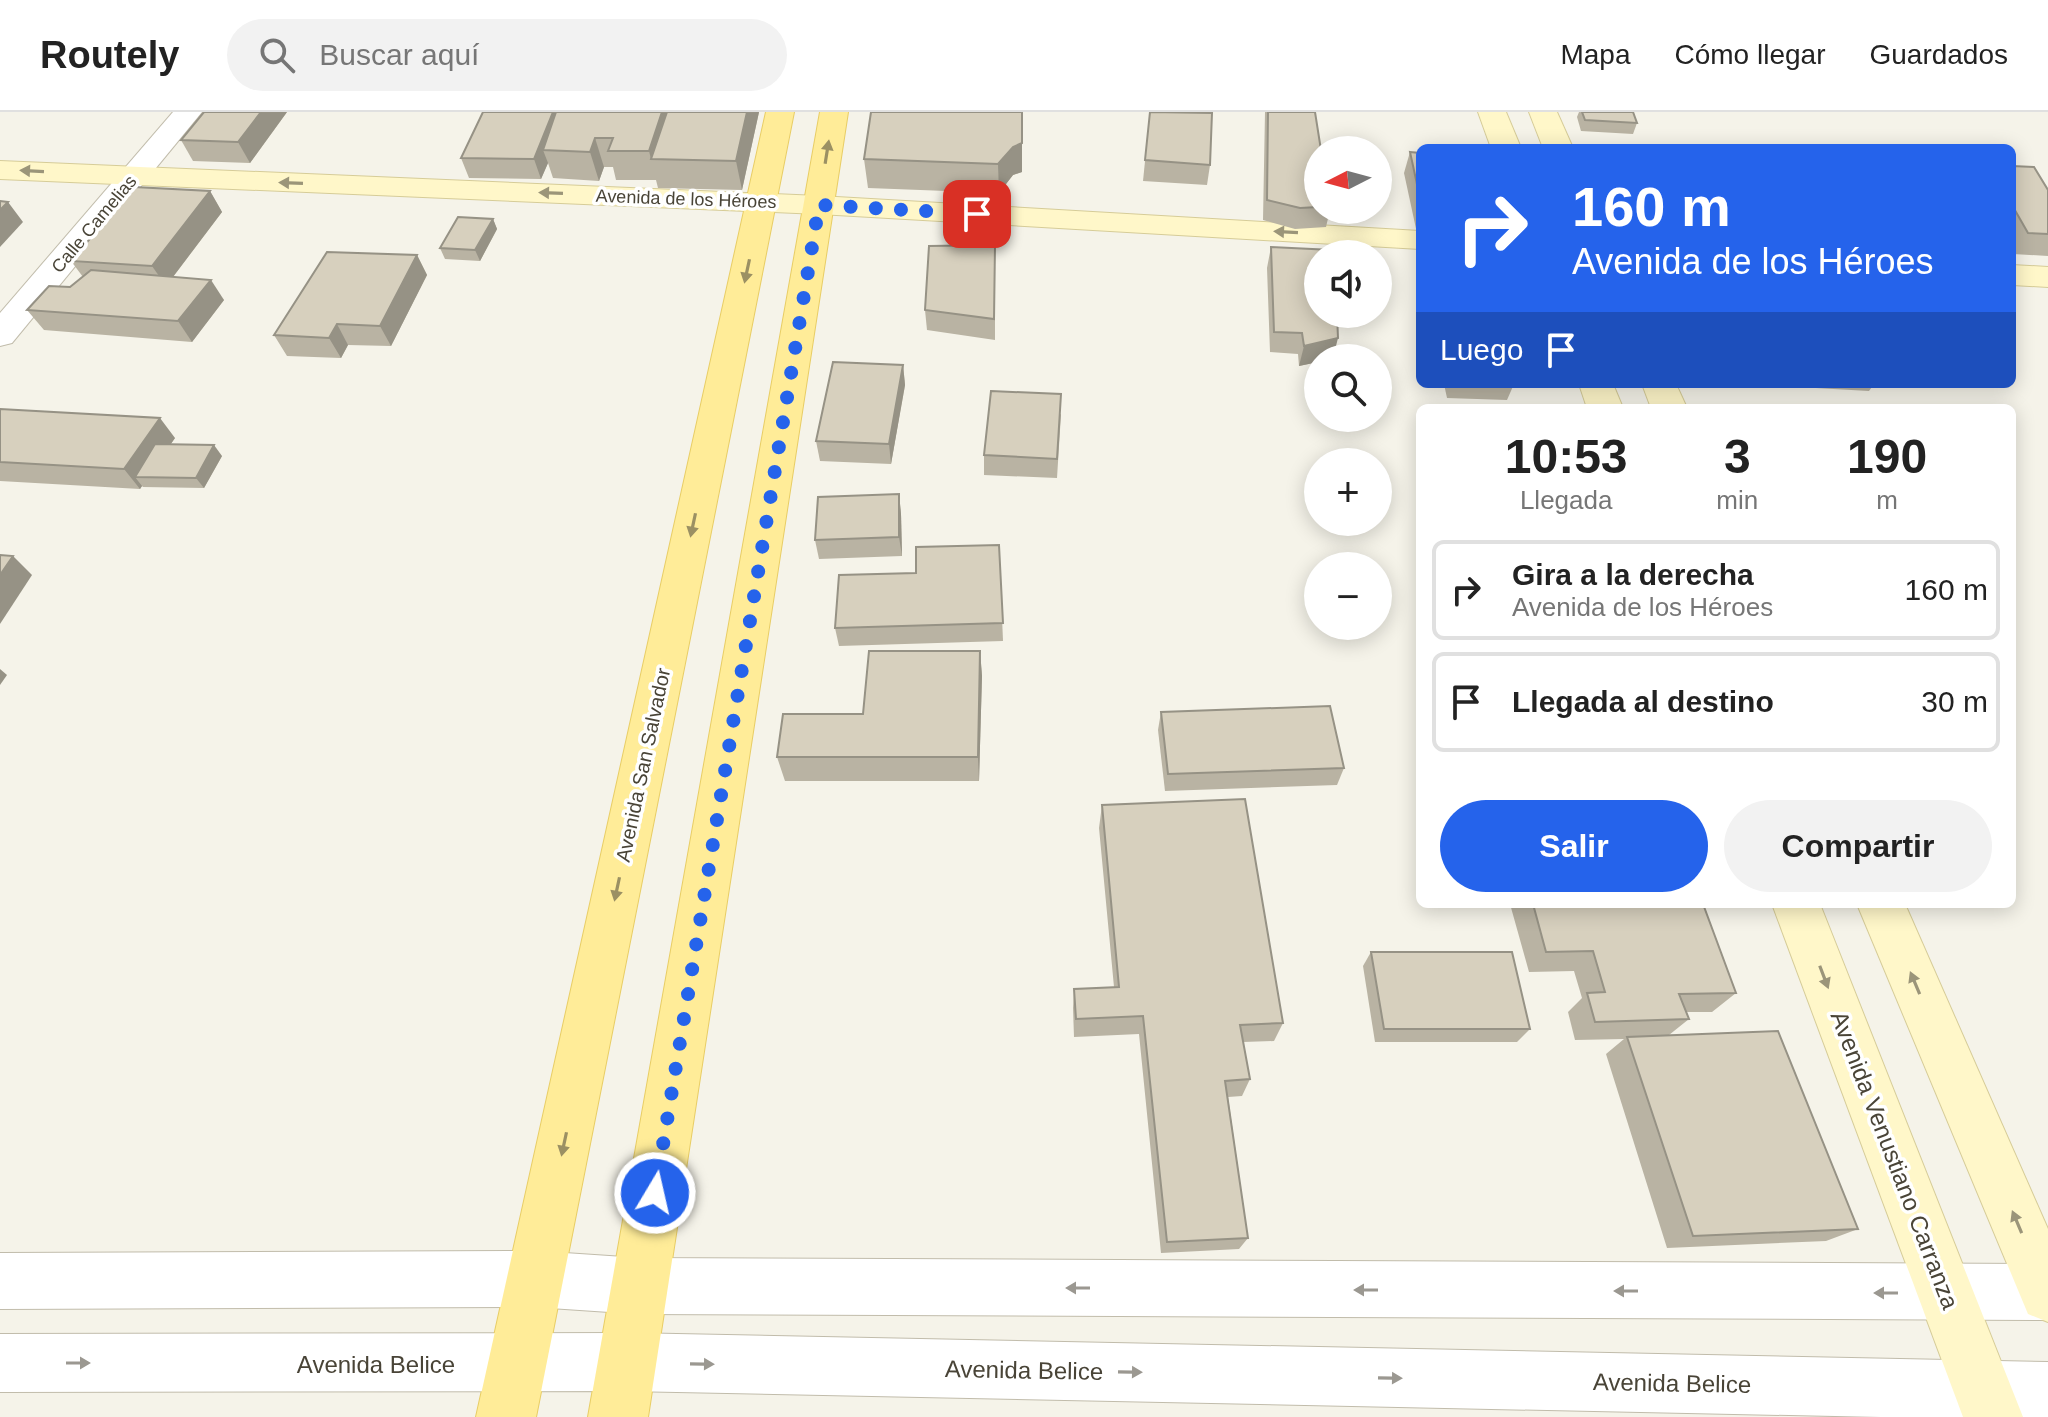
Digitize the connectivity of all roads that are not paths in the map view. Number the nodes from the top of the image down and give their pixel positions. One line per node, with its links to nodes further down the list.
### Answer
1 (188, 112): 9 (street, Calle Camelias)
2 (780, 112): 10 (main road, Avenida San Salvador)
3 (834, 112): 11 (main road, one-way to 3)
4 (1492, 112): 6 (street)
5 (1543, 112): 7 (street)
6 (1504, 144)
7 (1556, 144)
8 (0, 170): 9 (street, Avenida de los Héroes, one-way to 8)
9 (134, 176): 10 (street, Avenida de los Héroes, one-way to 9); 15 (street, Calle Camelias)
10 (761, 202): 11 (street, Avenida de los Héroes); 18 (main road, Avenida San Salvador, one-way to 18)
11 (819, 205): 12 (street, Avenida de los Héroes, one-way to 11); 20 (main road)
12 (1416, 240)
13 (2016, 275): 14 (street)
14 (2048, 277)
15 (0, 335)
16 (1798, 908): 22 (street, Avenida Venustiano Carranza, one-way to 22)
17 (1883, 908): 21 (street, one-way to 17)
18 (535, 1279): 19 (street); 20 (street); 25 (main road, Avenida San Salvador)
19 (0, 1281)
20 (639, 1286): 22 (street, one-way to 20); 24 (main road)
21 (2048, 1292): 22 (street)
22 (1946, 1293): 27 (street, Avenida Venustiano Carranza)
23 (0, 1363): 25 (street, Avenida Belice, one-way to 25)
24 (622, 1390): 25 (street, Avenida Belice); 27 (street, Avenida Belice, one-way to 27)
25 (512, 1391)
26 (2048, 1391): 27 (street, Avenida Belice)
27 (1987, 1403)

